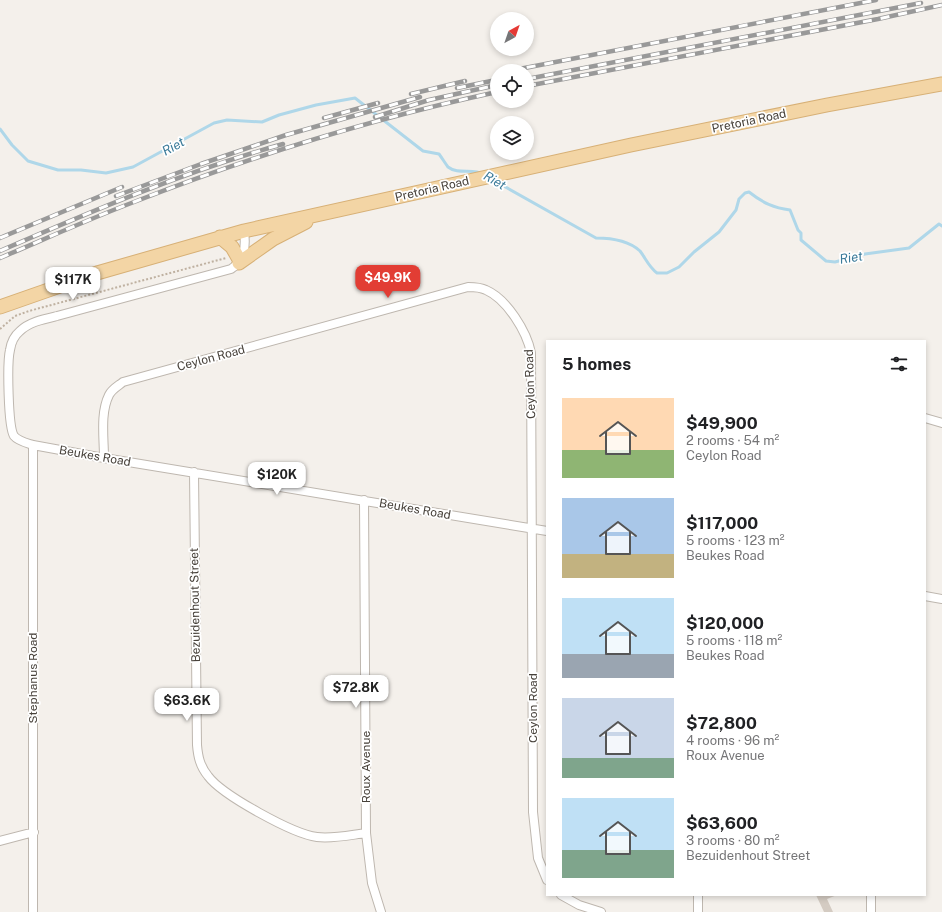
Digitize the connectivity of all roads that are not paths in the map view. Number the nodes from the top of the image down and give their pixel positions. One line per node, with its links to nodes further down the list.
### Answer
1 (942, 84): 2 (main road, Pretoria Road)
2 (318, 215): 3 (main road, Pretoria Road); 5 (main road)
3 (244, 231): 4 (main road, Pretoria Road); 5 (street)
4 (220, 237): 5 (main road); 6 (main road, Pretoria Road)
5 (238, 260): 9 (street, Beukes Road)
6 (0, 307)
7 (926, 418): 8 (street)
8 (942, 423)
9 (33, 445): 10 (street, Beukes Road); 17 (street, Stephanus Road)
10 (104, 458): 11 (street, Beukes Road); 13 (street, Ceylon Road)
11 (194, 472): 12 (street, Beukes Road); 18 (street, Bezuidenhout Street)
12 (364, 500): 13 (street, Beukes Road); 18 (street, Roux Avenue)
13 (532, 529): 14 (street, Beukes Road); 20 (street, Ceylon Road)
14 (546, 531)
15 (926, 596): 16 (street)
16 (942, 599)
17 (34, 832): 19 (street); 24 (street, Stephanus Road)
18 (366, 833): 25 (street, Roux Avenue)
19 (0, 841)
20 (546, 878)
21 (563, 896): 26 (street)
22 (698, 896): 27 (street)
23 (871, 896): 28 (street)
24 (33, 912)
25 (381, 912)
26 (601, 912)
27 (698, 912)
28 (871, 912)

